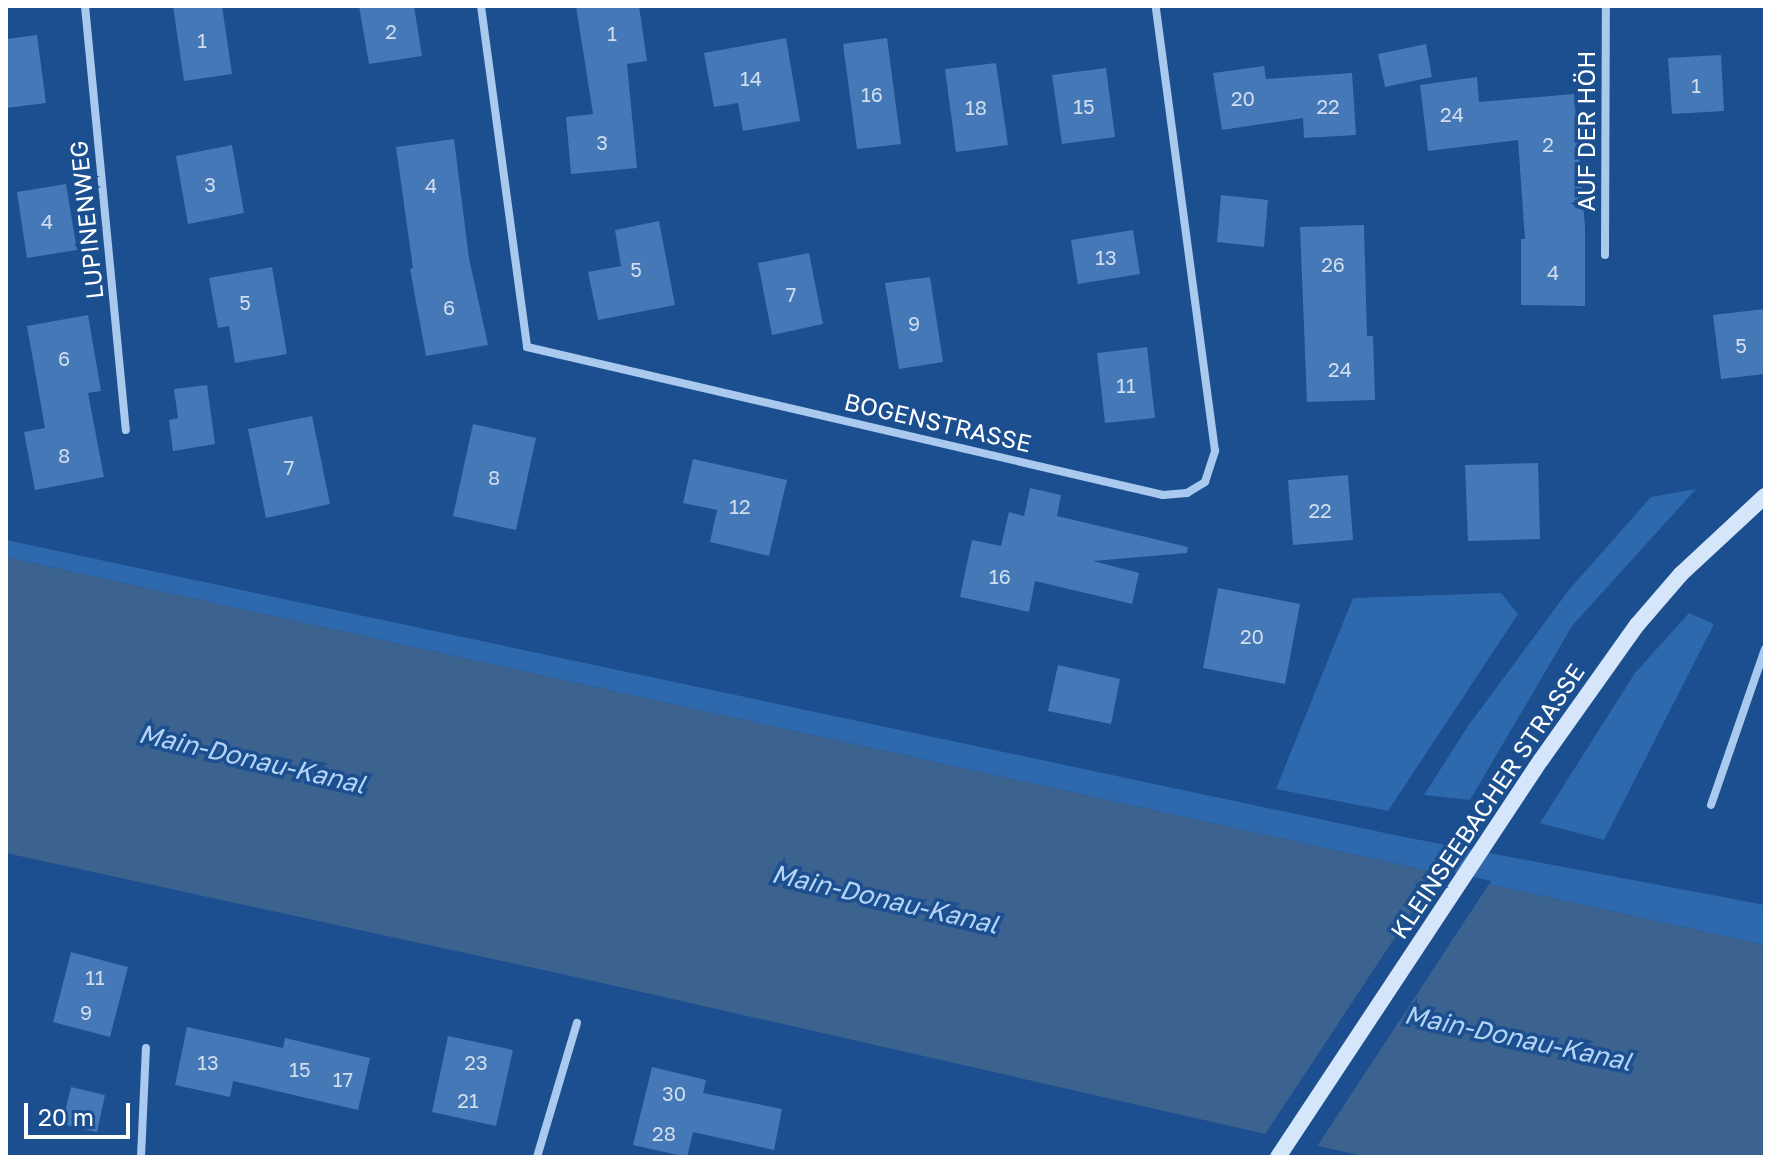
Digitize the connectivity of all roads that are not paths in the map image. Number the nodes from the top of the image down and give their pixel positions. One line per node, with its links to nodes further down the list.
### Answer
1 (85, 6): 6 (street, LUPINENWEG)
2 (481, 6): 3 (street, BOGENSTRASSE)
3 (1156, 6)
4 (1606, 6): 5 (street, AUF DER HÖH)
5 (1605, 255)
6 (126, 430)
7 (1765, 496): 14 (street, KLEINSEEBACHER STRASSE)
8 (1765, 649): 9 (street)
9 (1711, 805)
10 (577, 1023): 13 (street)
11 (146, 1048): 12 (street)
12 (141, 1157)
13 (537, 1157)
14 (1278, 1157)

